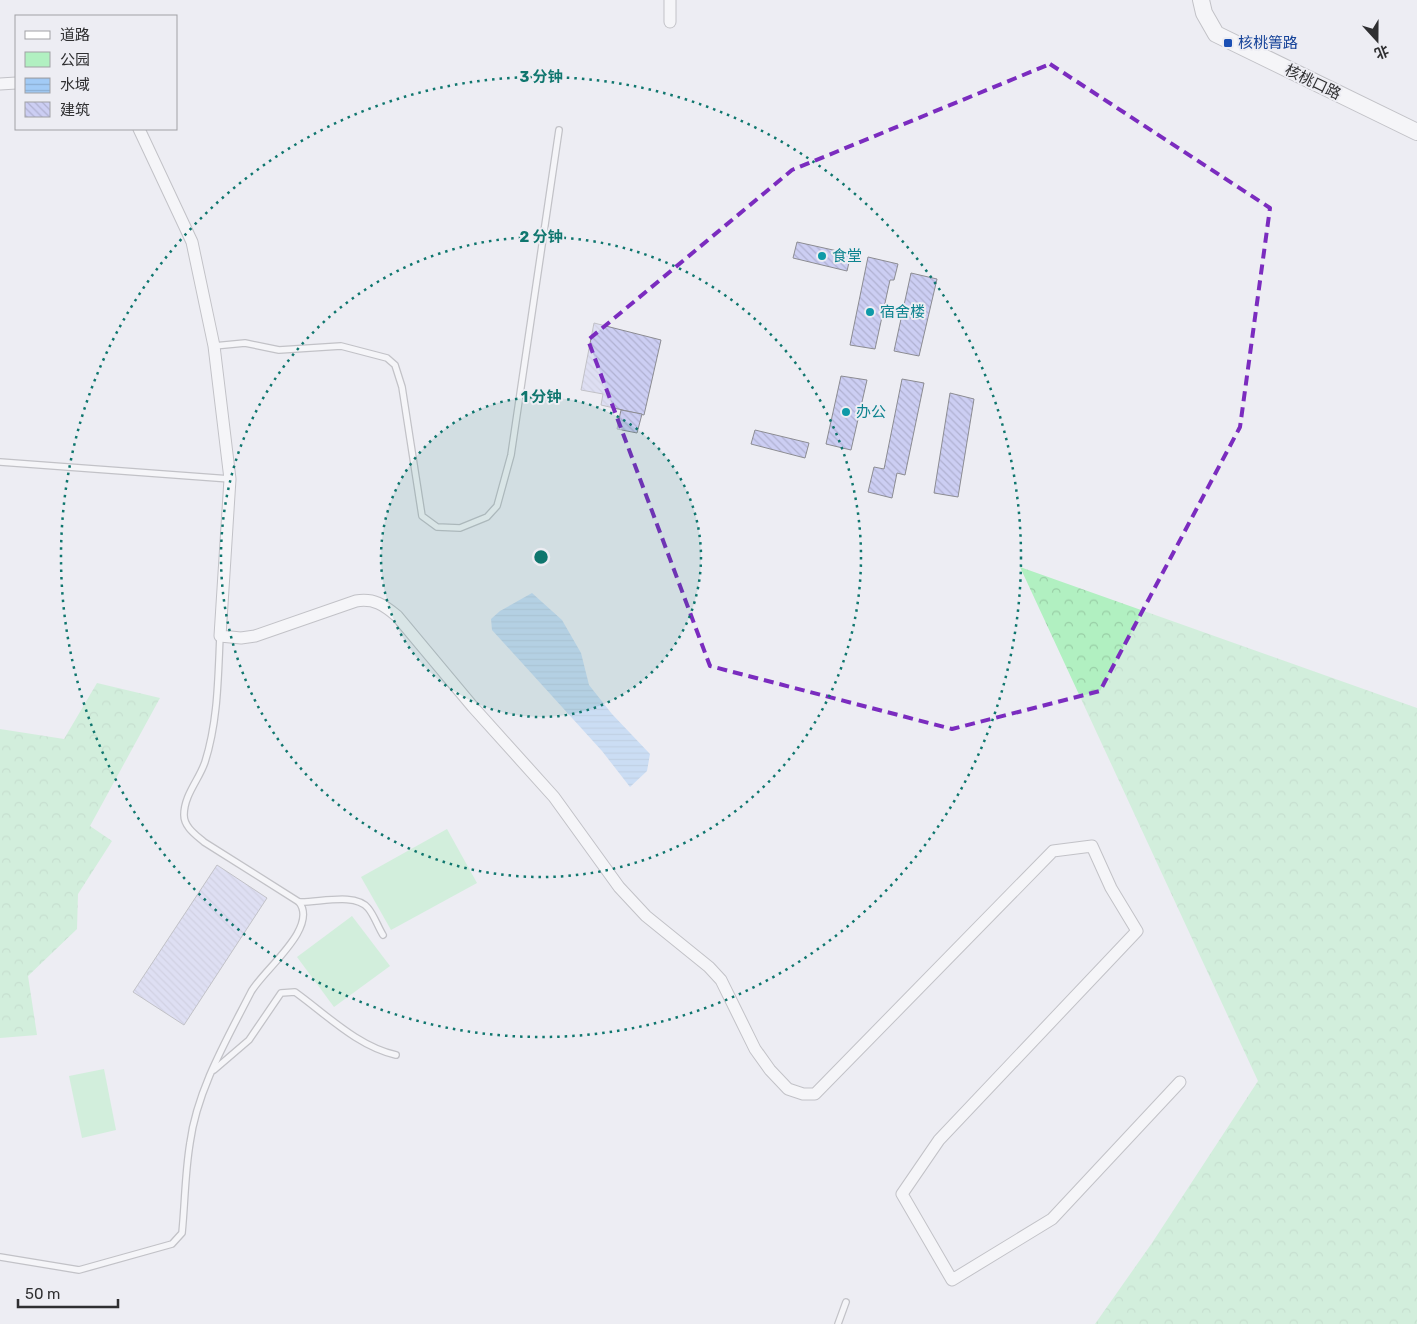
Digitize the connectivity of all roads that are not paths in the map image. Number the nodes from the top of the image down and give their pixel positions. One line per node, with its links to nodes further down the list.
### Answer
1 (670, 0): 3 (street)
2 (1201, 0): 8 (street, 核桃口路)
3 (670, 22)
4 (15, 83): 5 (street)
5 (0, 84)
6 (139, 130): 9 (street)
7 (559, 130): 9 (lane)
8 (1417, 132)
9 (214, 346): 11 (street)
10 (0, 462): 11 (lane)
11 (230, 479): 12 (street)
12 (220, 636): 13 (lane); 17 (street)
13 (299, 902): 14 (lane); 16 (lane)
14 (383, 935)
15 (396, 1055): 16 (lane)
16 (213, 1071): 18 (lane)
17 (1180, 1082)
18 (0, 1257)
19 (846, 1302): 20 (lane)
20 (838, 1324)

